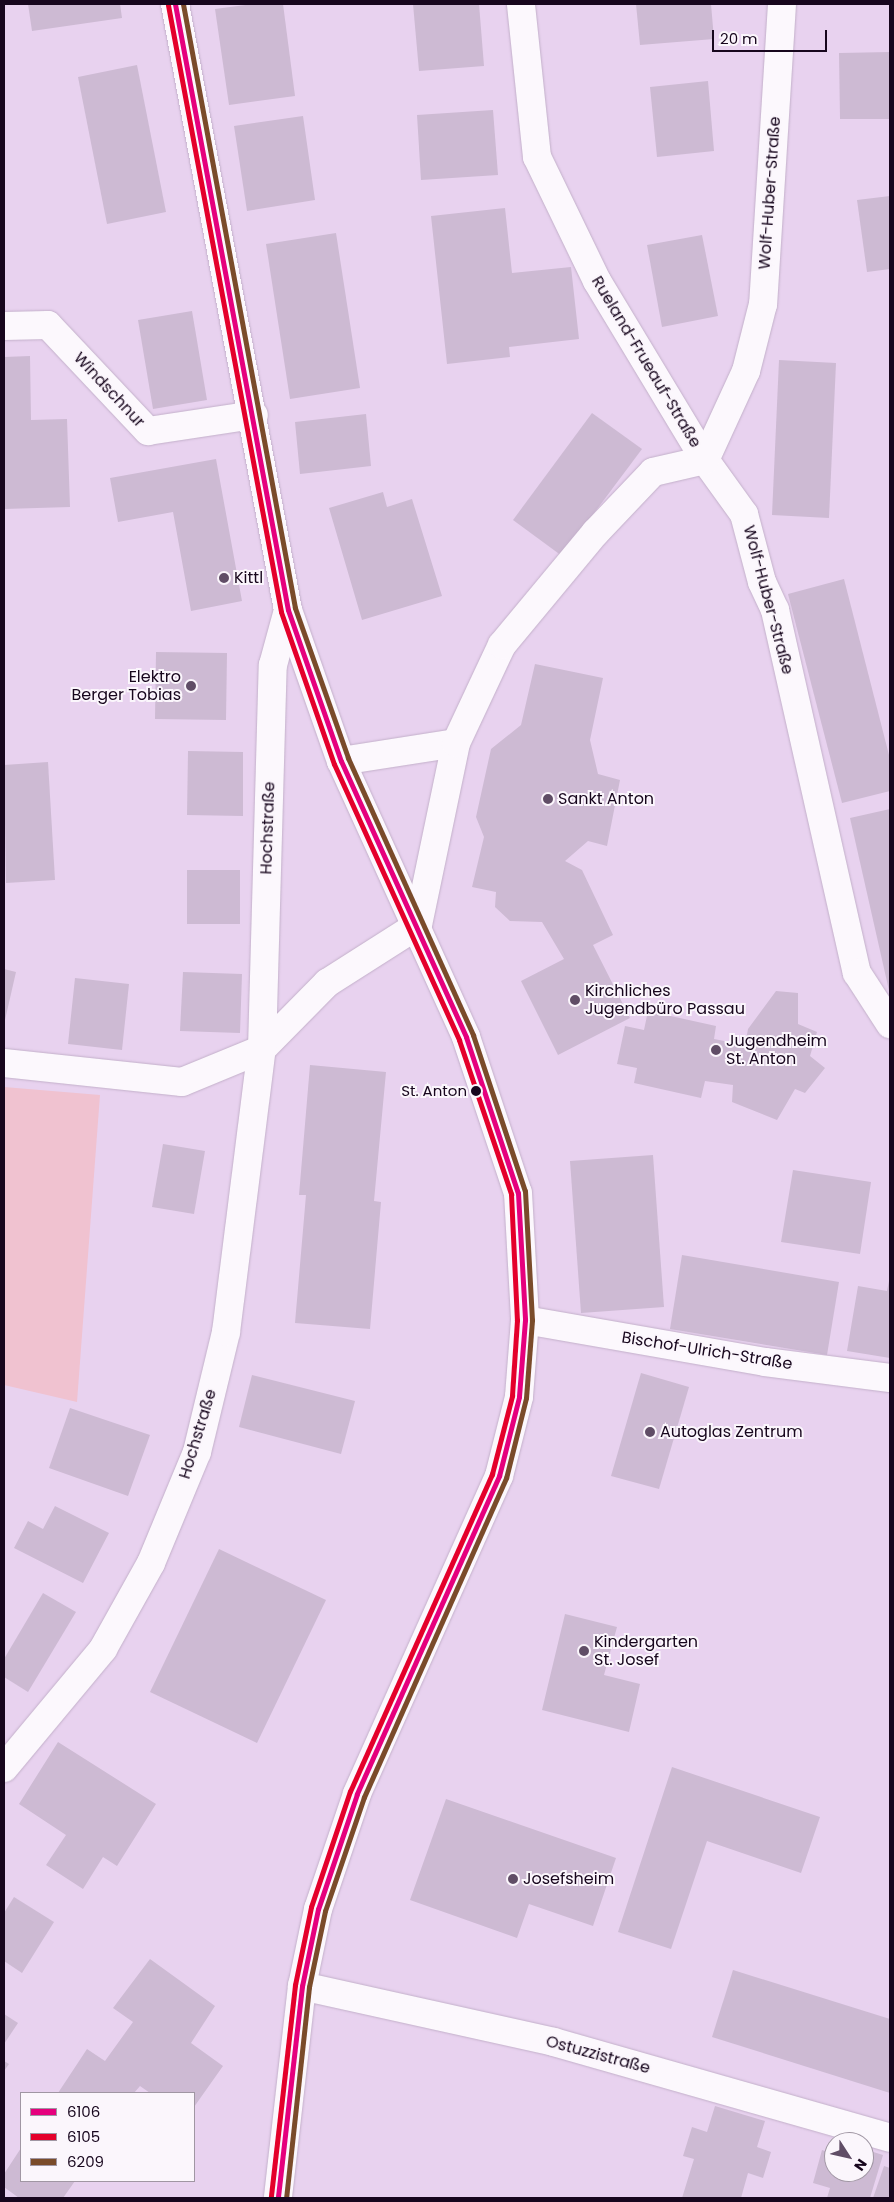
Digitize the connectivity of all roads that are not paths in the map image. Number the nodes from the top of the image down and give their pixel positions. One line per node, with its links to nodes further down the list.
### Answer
1 (175, 4): 5 (street)
2 (521, 4): 6 (street, Rueland-Frueauf-Straße)
3 (782, 4): 6 (street, Wolf-Huber-Straße)
4 (4, 326): 5 (street, Windschnur)
5 (254, 415): 7 (street)
6 (705, 460): 8 (street, Rueland-Frueauf-Straße); 11 (street, Wolf-Huber-Straße)
7 (288, 610): 9 (street); 12 (street, Hochstraße)
8 (456, 744): 9 (street); 10 (street, Rueland-Frueauf-Straße)
9 (341, 761): 10 (street)
10 (418, 924): 12 (street); 14 (street)
11 (890, 1024)
12 (262, 1049): 13 (street); 16 (street, Hochstraße)
13 (4, 1063)
14 (525, 1320): 15 (street, Bischof-Ulrich-Straße); 17 (street)
15 (890, 1378)
16 (4, 1768)
17 (302, 1986): 18 (street, Ostuzzistraße); 19 (street)
18 (890, 2138)
19 (278, 2198)

